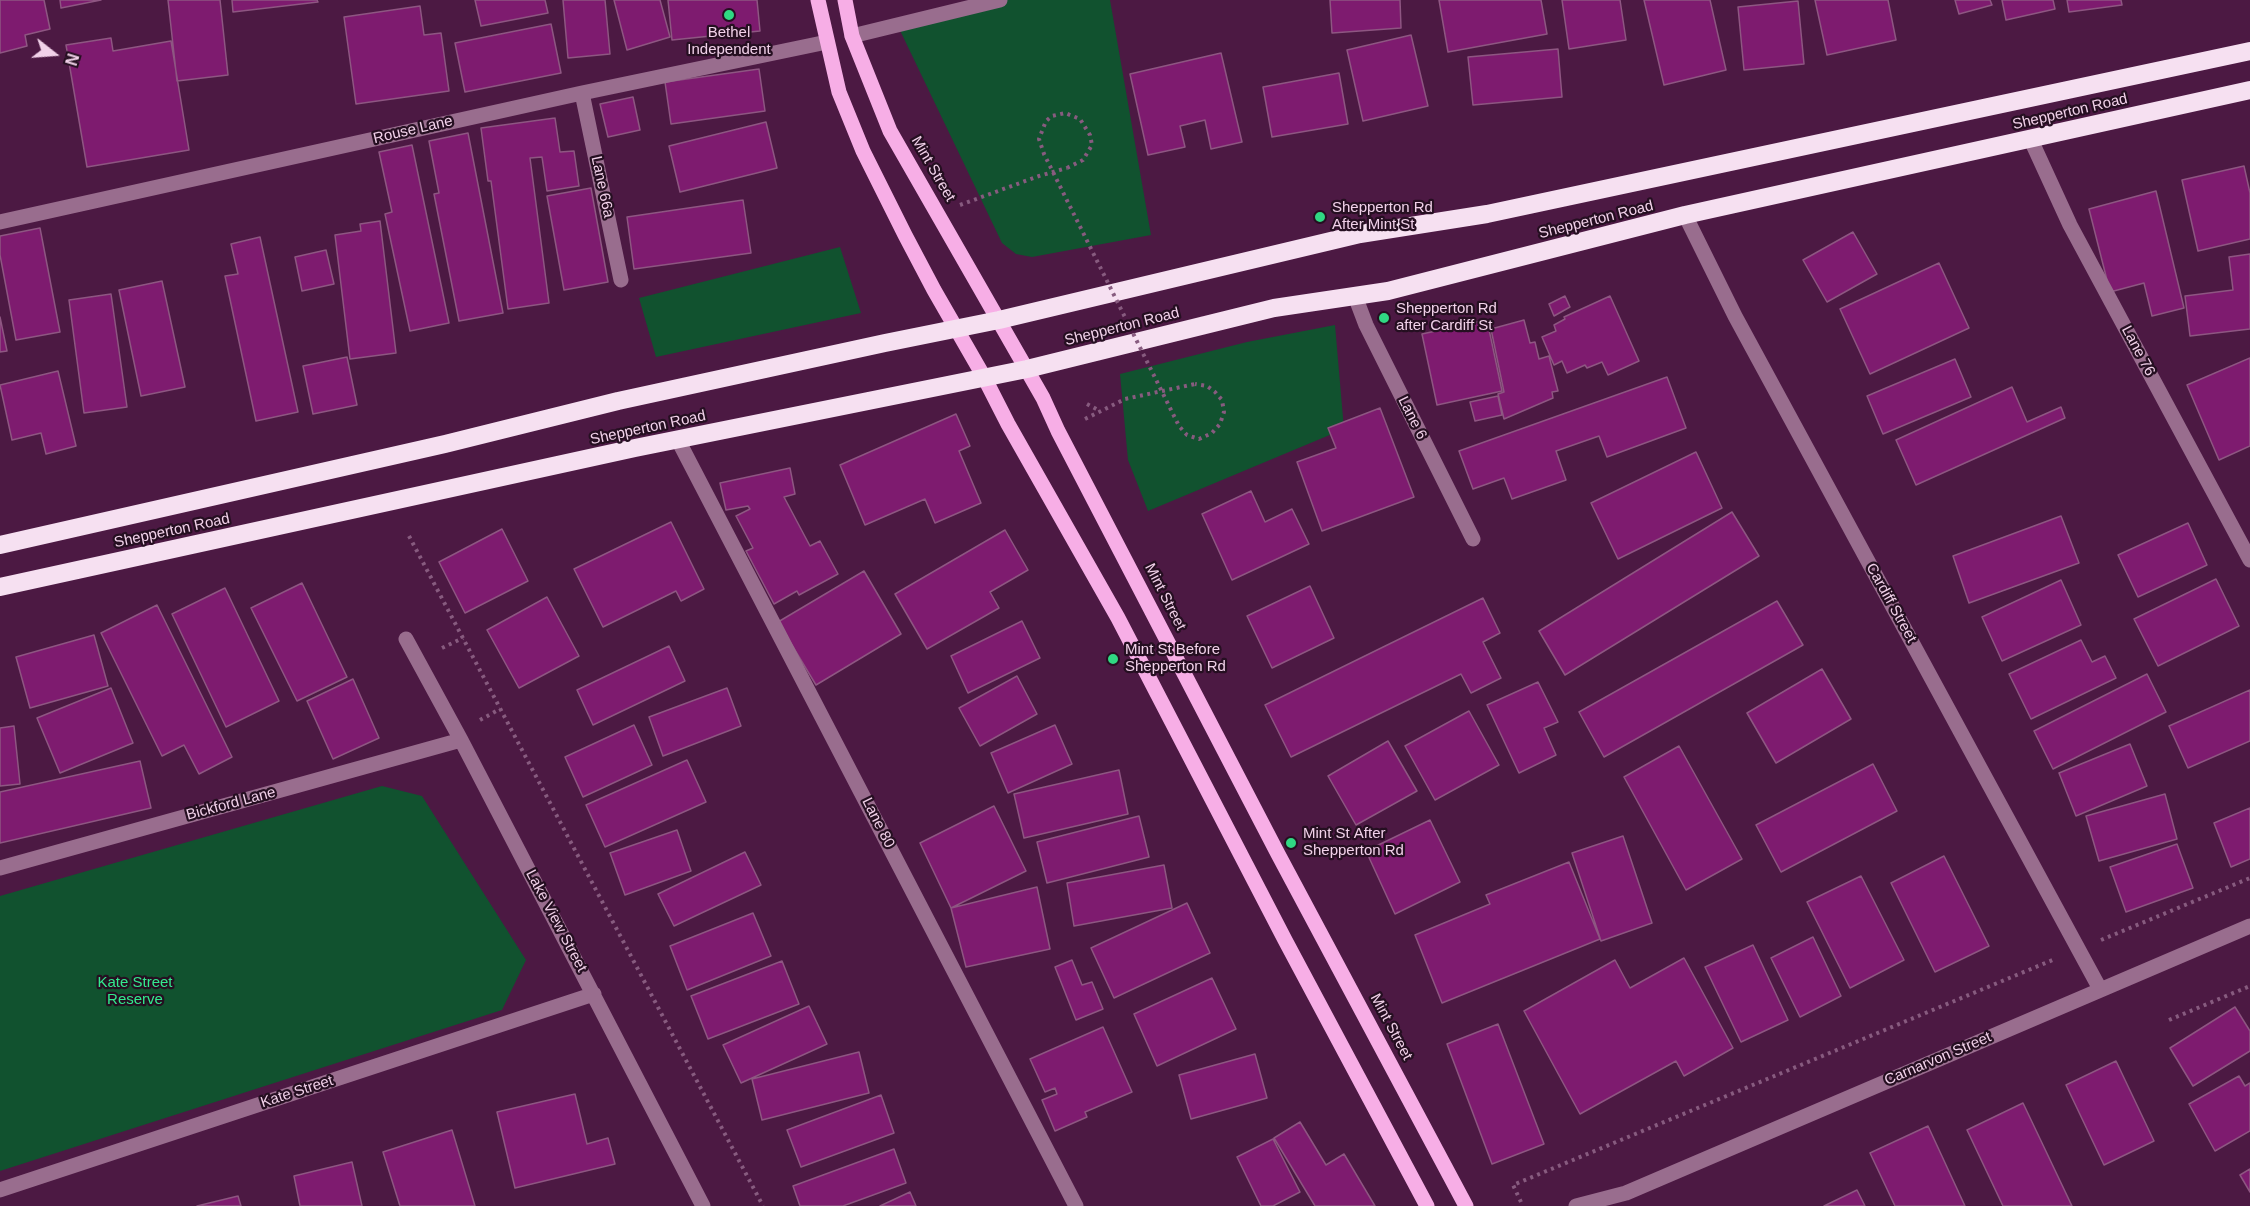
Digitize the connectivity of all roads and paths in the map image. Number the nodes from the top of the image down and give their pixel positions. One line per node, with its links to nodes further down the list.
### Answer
1 (818, 0): 5 (main road)
2 (845, 0): 4 (main road, Mint Street)
3 (1000, 0): 4 (street)
4 (852, 36): 10 (main road, Mint Street)
5 (827, 42): 8 (street, Rouse Lane); 16 (main road)
6 (2250, 51): 15 (highway, Shepperton Road)
7 (2250, 90): 9 (highway, Shepperton Road)
8 (582, 93): 12 (street, Rouse Lane); 13 (street, Lane 66a)
9 (2031, 140): 11 (highway, Shepperton Road); 26 (street, Lane 76)
10 (937, 213): 15 (main road, Mint Street); 20 (path, bridge)
11 (1685, 215): 14 (highway, Shepperton Road); 33 (street, Cardiff Street)
12 (0, 222)
13 (621, 280)
14 (1354, 296): 17 (highway, Shepperton Road); 24 (street, Lane 6)
15 (999, 320): 16 (highway, Shepperton Road); 17 (main road, Mint Street)
16 (958, 328): 18 (main road); 25 (highway, Shepperton Road)
17 (1027, 369): 18 (highway, Shepperton Road); 45 (main road, Mint Street)
18 (984, 377): 22 (highway, Shepperton Road); 44 (main road)
19 (1087, 404): 20 (path)
20 (1100, 411): 21 (path)
21 (1085, 418)
22 (678, 440): 27 (highway, Shepperton Road); 43 (street, Lane 80)
23 (409, 536): 42 (path)
24 (1473, 539)
25 (0, 545)
26 (2250, 560)
27 (0, 587)
28 (406, 639): 29 (street, Lake View Street)
29 (461, 740): 30 (street, Bickford Lane); 36 (street, Lake View Street)
30 (0, 868)
31 (2250, 878): 33 (path)
32 (2250, 926): 35 (street, Carnarvon Street)
33 (2079, 949): 35 (street, Cardiff Street); 40 (path)
34 (2250, 986): 37 (path)
35 (2100, 989): 39 (street, Carnarvon Street)
36 (594, 994): 38 (street, Kate Street); 41 (street, Lake View Street)
37 (2169, 1020)
38 (0, 1191)
39 (1626, 1193): 46 (street, Carnarvon Street); 47 (street, Carnarvon Street)
40 (1521, 1202)
41 (703, 1206)
42 (763, 1206)
43 (1076, 1206)
44 (1427, 1206)
45 (1466, 1206)
46 (1576, 1206)
47 (1605, 1206)

